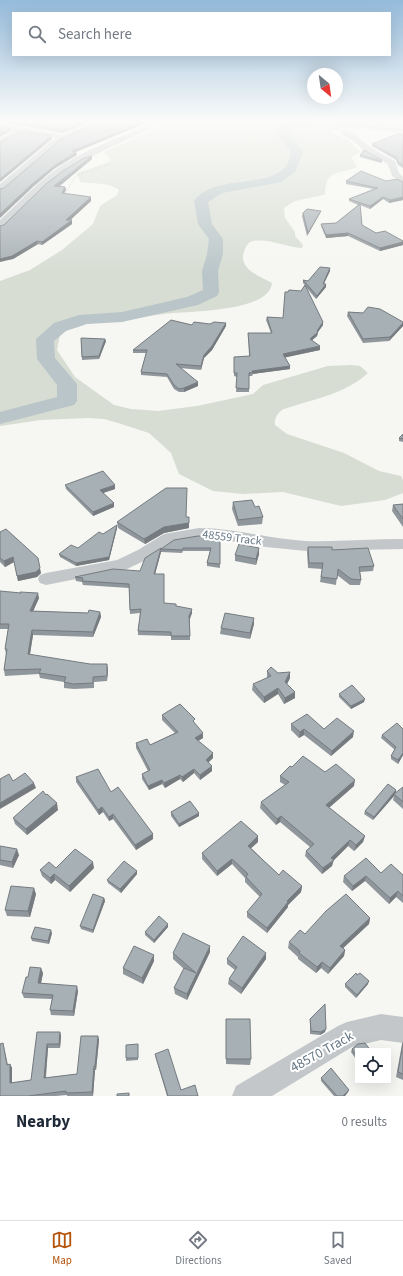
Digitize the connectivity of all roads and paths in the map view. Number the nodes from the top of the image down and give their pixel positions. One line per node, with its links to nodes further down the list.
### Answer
1 (55, 173): 9 (street)
2 (84, 173): 8 (path)
3 (395, 173): 6 (street)
4 (5, 174): 5 (street)
5 (16, 174): 7 (street)
6 (403, 181)
7 (0, 188)
8 (64, 196)
9 (0, 225)
10 (403, 544): 11 (street, 48559 Track)
11 (46, 579)
12 (403, 1030): 13 (street, 48570 Track)
13 (246, 1096)

